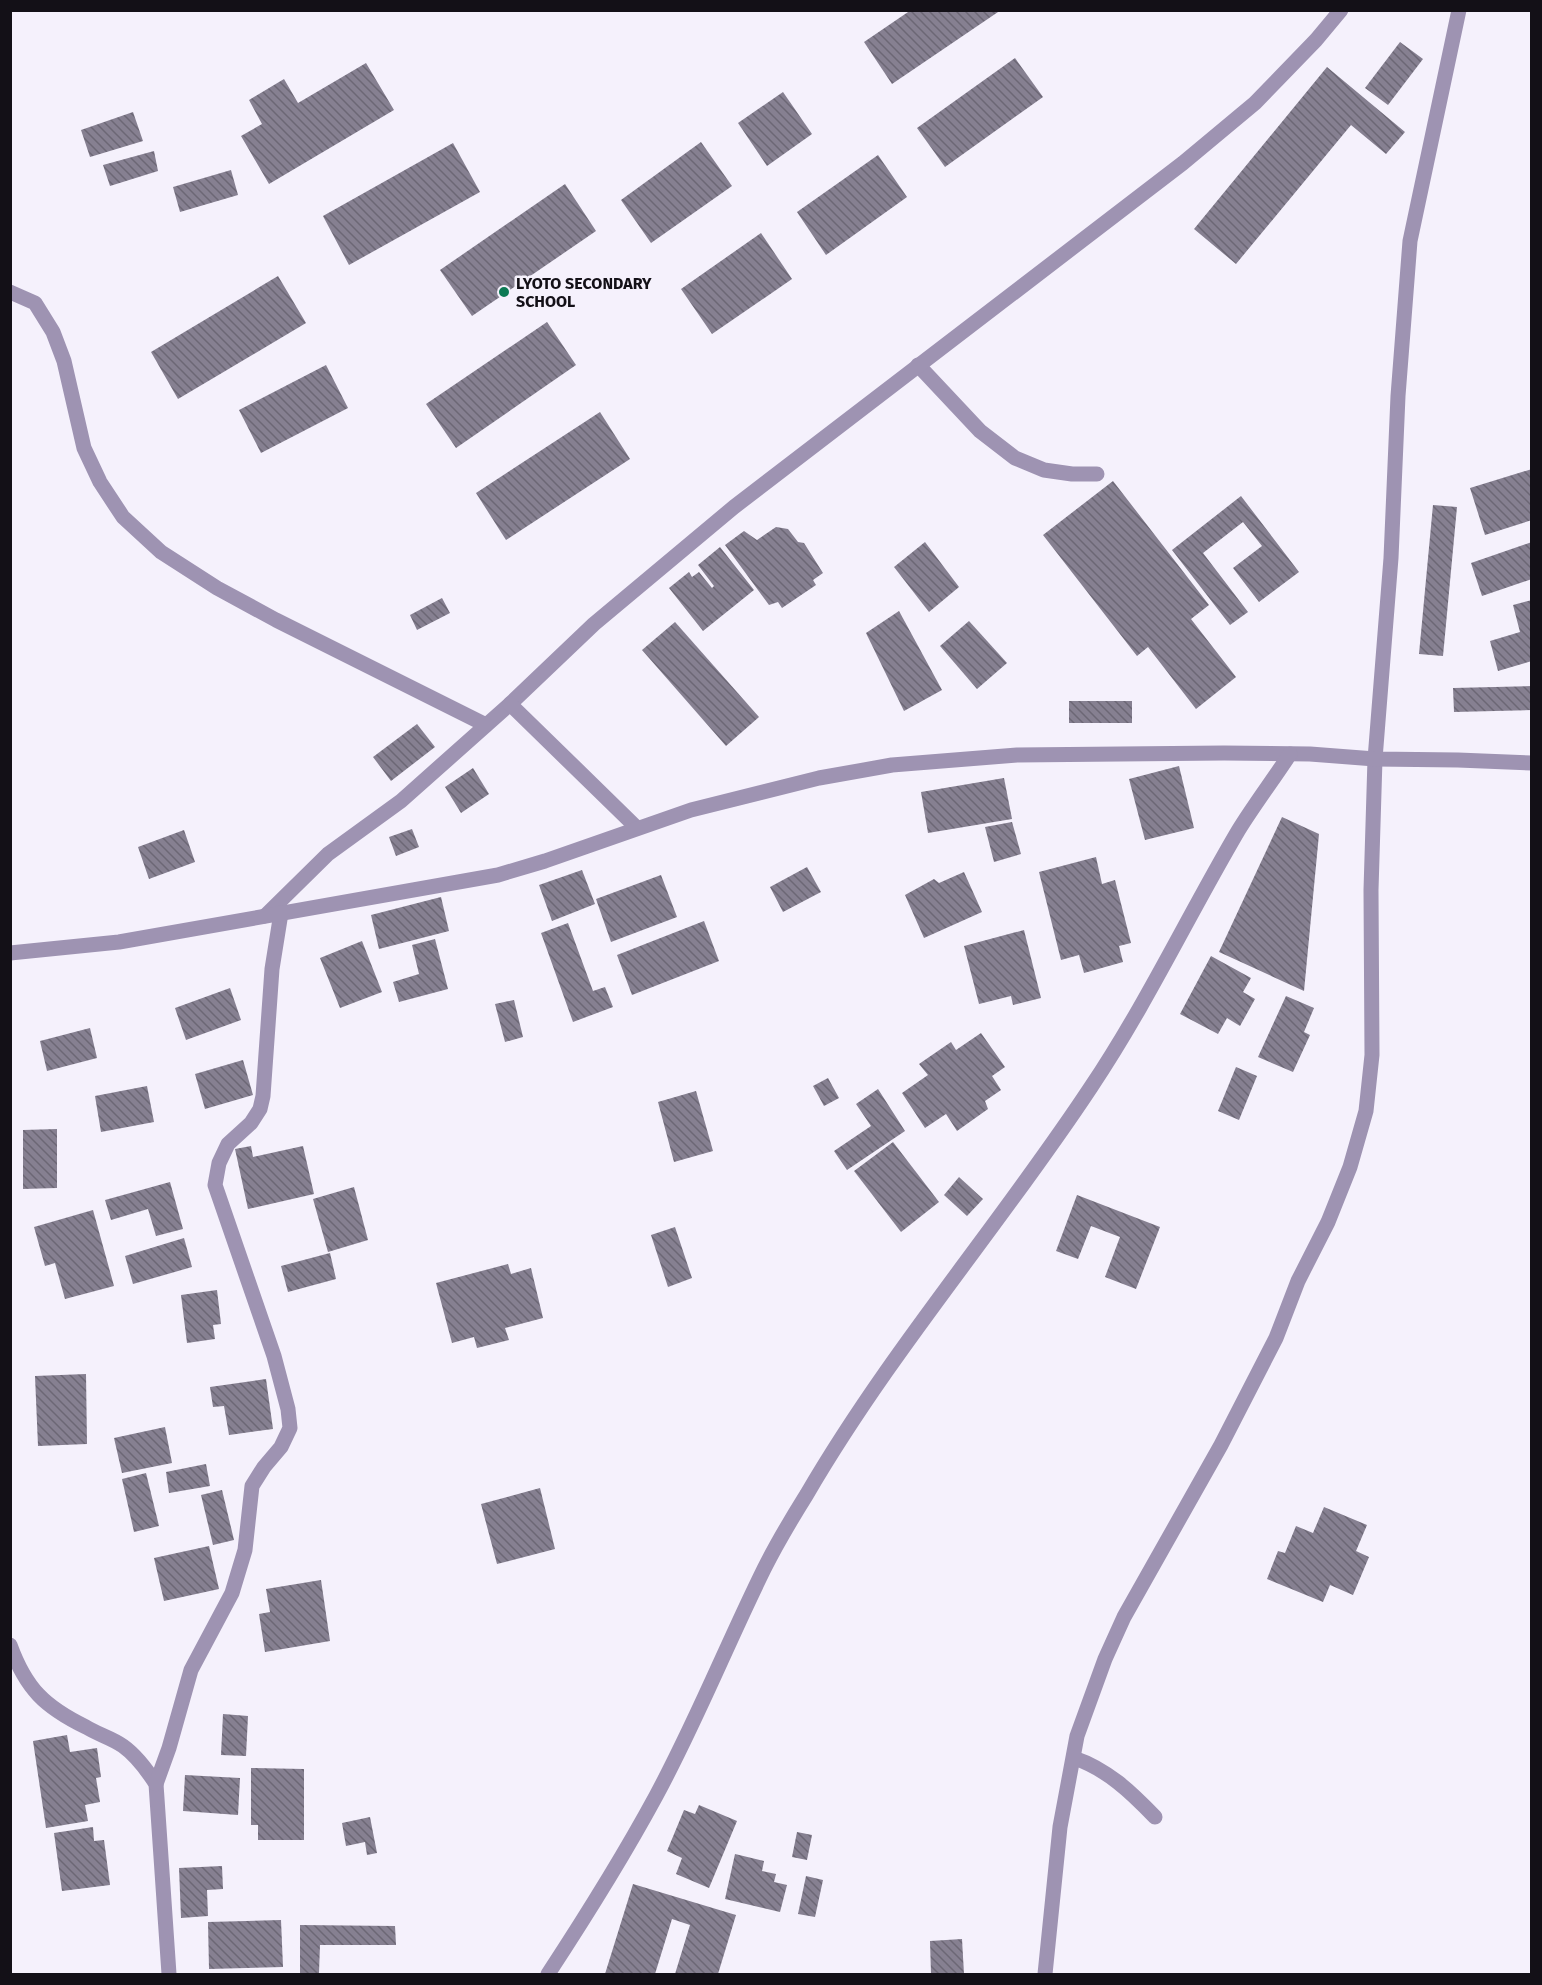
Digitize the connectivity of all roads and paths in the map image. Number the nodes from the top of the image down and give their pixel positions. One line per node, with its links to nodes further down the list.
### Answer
1 (1341, 10): 4 (street)
2 (1459, 10): 9 (street)
3 (10, 292): 7 (street)
4 (918, 365): 5 (street); 6 (street)
5 (1097, 474)
6 (510, 704): 7 (street); 11 (street)
7 (486, 725): 13 (street)
8 (1290, 754): 9 (street); 11 (street); 20 (street)
9 (1375, 759): 10 (street); 16 (street)
10 (1532, 764)
11 (637, 828): 12 (street)
12 (281, 913): 13 (street); 17 (street)
13 (265, 916): 14 (street)
14 (10, 953)
15 (10, 1645): 17 (street)
16 (1074, 1758): 18 (street); 21 (street)
17 (156, 1784): 19 (street)
18 (1155, 1816)
19 (169, 1974)
20 (548, 1974)
21 (1045, 1974)

